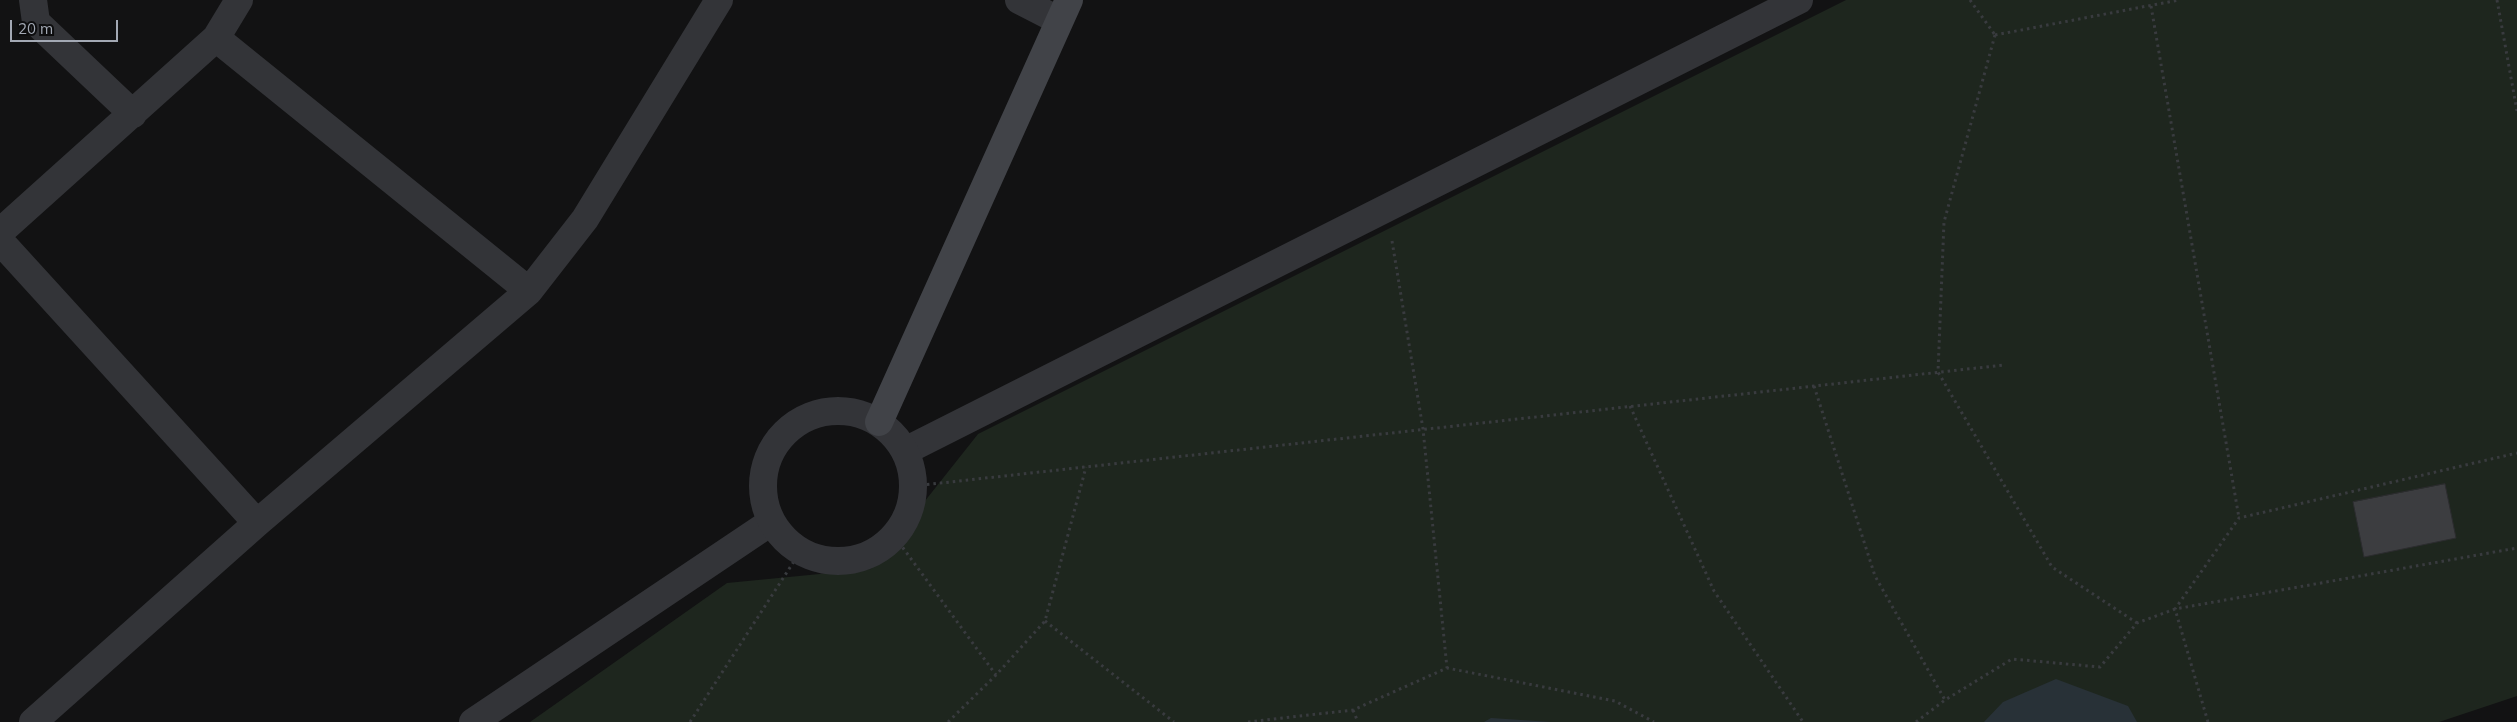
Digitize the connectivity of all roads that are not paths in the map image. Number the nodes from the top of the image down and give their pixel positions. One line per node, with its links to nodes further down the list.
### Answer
1 (33, 0): 8 (street)
2 (239, 0): 7 (street)
3 (719, 0): 11 (street)
4 (1019, 0): 6 (street)
5 (1799, 0): 13 (street)
6 (1063, 10): 12 (main road)
7 (216, 38): 8 (street); 11 (street)
8 (133, 114): 9 (street)
9 (0, 232)
10 (0, 240): 15 (street)
11 (529, 291): 15 (street)
12 (879, 422): 13 (street); 14 (street)
13 (905, 451): 14 (street)
14 (771, 522): 17 (street)
15 (257, 523): 16 (street)
16 (32, 722)
17 (473, 722)

